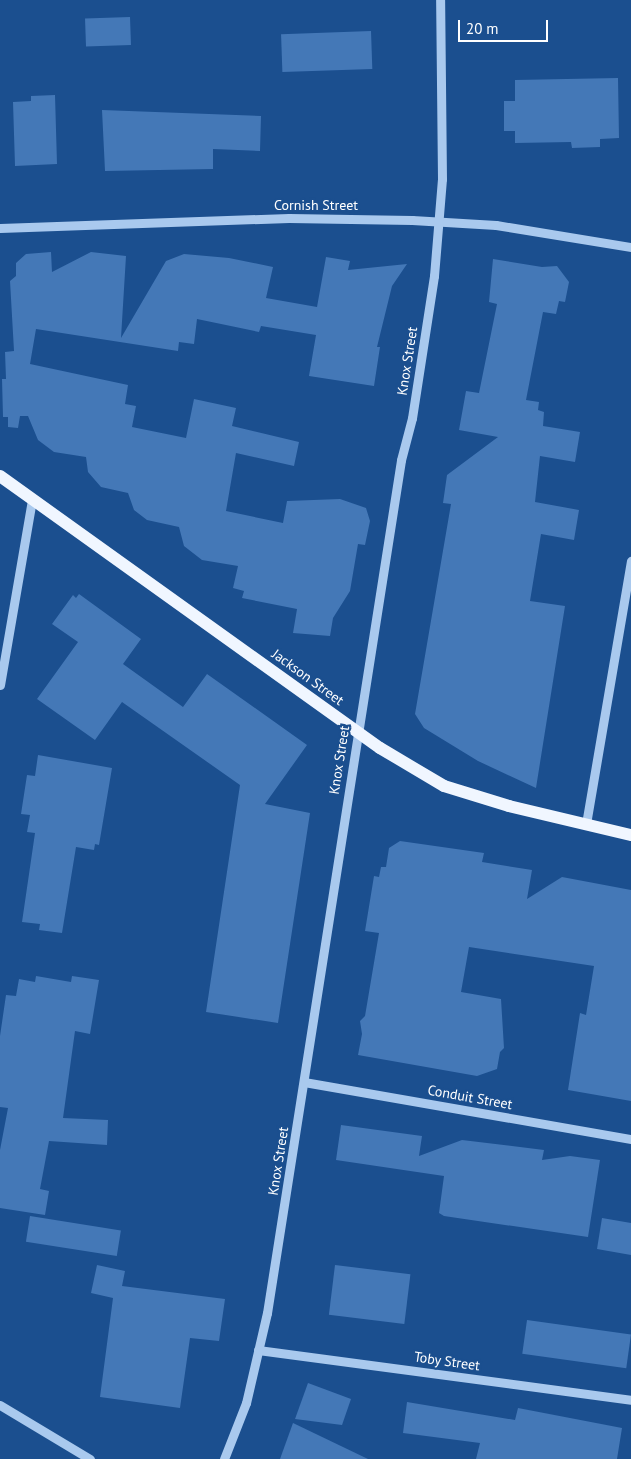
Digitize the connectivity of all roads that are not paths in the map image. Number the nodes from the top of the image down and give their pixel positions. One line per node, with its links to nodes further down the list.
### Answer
1 (440, 0): 2 (street, Knox Street)
2 (438, 221): 3 (street, Cornish Street); 4 (street, Cornish Street); 9 (street, Knox Street)
3 (0, 228)
4 (631, 247)
5 (0, 476): 6 (main road, Jackson Street)
6 (32, 500): 8 (street); 9 (main road, Jackson Street)
7 (631, 561): 10 (street)
8 (0, 685)
9 (358, 731): 10 (main road, Jackson Street); 12 (street, Knox Street)
10 (586, 824): 11 (main road, Jackson Street)
11 (631, 835)
12 (304, 1082): 13 (street, Conduit Street); 14 (street, Knox Street)
13 (631, 1139)
14 (258, 1350): 15 (street, Toby Street); 18 (street, Knox Street)
15 (631, 1400)
16 (0, 1405): 17 (street)
17 (90, 1459)
18 (224, 1459)

